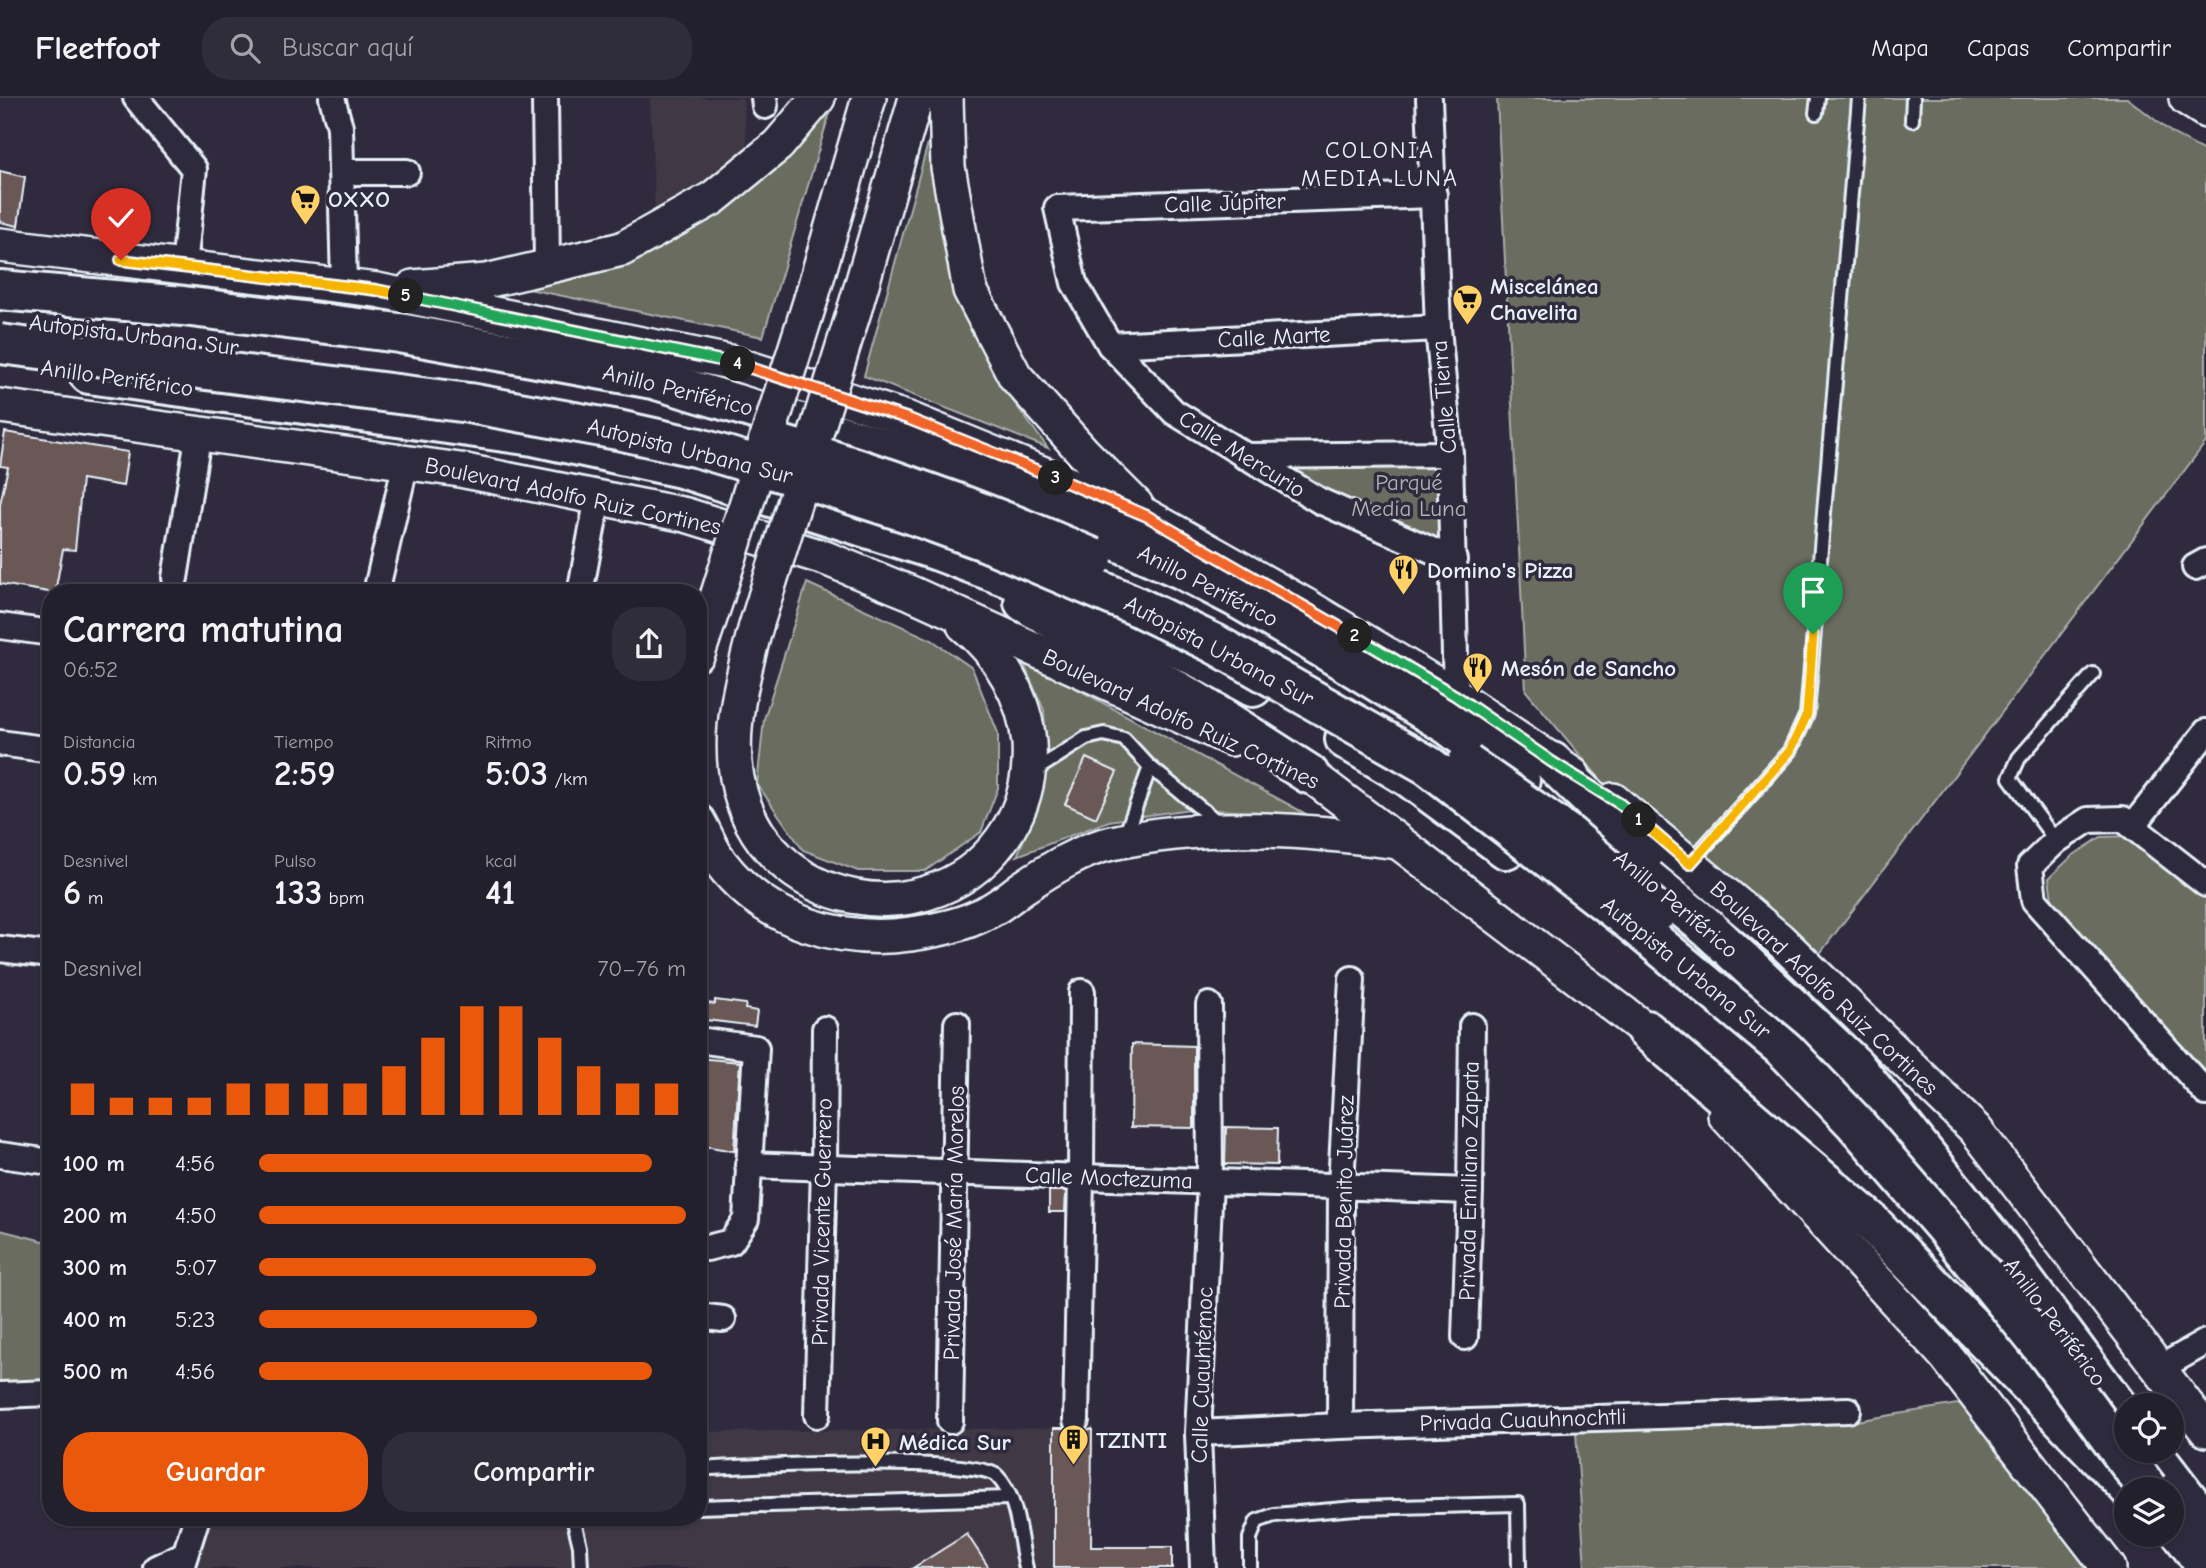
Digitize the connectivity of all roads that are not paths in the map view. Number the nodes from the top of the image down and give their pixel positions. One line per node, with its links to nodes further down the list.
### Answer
1 (136, 98): 21 (street)
2 (332, 98): 16 (street)
3 (544, 98): 22 (street)
4 (818, 98): 22 (main road)
5 (869, 98): 47 (main road, bridge)
6 (916, 98): 57 (main road, bridge)
7 (946, 98): 38 (main road)
8 (1429, 98): 18 (street, Calle Tierra)
9 (1818, 98): 14 (lane)
10 (1859, 98): 64 (lane)
11 (1913, 98): 15 (lane)
12 (2186, 98): 13 (main road)
13 (2206, 111)
14 (1816, 113)
15 (1912, 120)
16 (342, 172): 17 (street); 23 (street)
17 (407, 172)
18 (1434, 195): 19 (street, Calle Júpiter); 27 (street, Calle Tierra)
19 (1057, 208): 29 (street, Calle Mercurio)
20 (0, 245): 21 (main road, Boulevard Adolfo Ruiz Cortines)
21 (184, 267): 23 (main road, Boulevard Adolfo Ruiz Cortines)
22 (547, 267): 25 (main road)
23 (344, 286): 25 (main road, Boulevard Adolfo Ruiz Cortines)
24 (0, 290): 35 (highway, Anillo Periférico)
25 (377, 290): 38 (main road, Boulevard Adolfo Ruiz Cortines)
26 (0, 318): 98 (highway, Autopista Urbana Sur, bridge)
27 (1438, 328): 29 (street, Calle Marte); 33 (street, Calle Tierra)
28 (0, 344): 109 (highway, Autopista Urbana Sur, bridge)
29 (1110, 345): 34 (street, Calle Mercurio)
30 (0, 362): 39 (highway, Anillo Periférico)
31 (0, 406): 32 (main road, Boulevard Adolfo Ruiz Cortines)
32 (199, 432): 36 (main road, Boulevard Adolfo Ruiz Cortines); 41 (street)
33 (1450, 454): 34 (street); 40 (street, Calle Tierra)
34 (1244, 456): 40 (street, Calle Mercurio)
35 (928, 461): 45 (highway); 76 (highway, Anillo Periférico)
36 (406, 462): 37 (main road, Boulevard Adolfo Ruiz Cortines); 42 (street)
37 (598, 497): 43 (street); 44 (main road, Boulevard Adolfo Ruiz Cortines)
38 (1147, 516): 45 (main road, Boulevard Adolfo Ruiz Cortines)
39 (938, 551): 56 (highway); 108 (highway, Anillo Periférico)
40 (1454, 560): 50 (street, Calle Tierra)
41 (175, 578)
42 (378, 584)
43 (582, 584)
44 (911, 593): 56 (main road, Boulevard Adolfo Ruiz Cortines); 57 (main road)
45 (1303, 604): 50 (main road, Boulevard Adolfo Ruiz Cortines)
46 (0, 626): 48 (street)
47 (707, 627)
48 (42, 632)
49 (2093, 674): 61 (lane)
50 (1456, 696): 54 (main road, Boulevard Adolfo Ruiz Cortines)
51 (2206, 732): 58 (street)
52 (0, 744): 53 (street)
53 (42, 749)
54 (1552, 762): 64 (main road, Boulevard Adolfo Ruiz Cortines); 76 (highway)
55 (1150, 767): 57 (lane); 59 (lane); 62 (lane)
56 (1309, 774): 63 (main road, Boulevard Adolfo Ruiz Cortines)
57 (1028, 775)
58 (2133, 826): 61 (street); 65 (street)
59 (1226, 828): 62 (main road); 63 (main road)
60 (707, 837): 62 (main road)
61 (2056, 841): 77 (street)
62 (1123, 842)
63 (1402, 842): 74 (main road, Boulevard Adolfo Ruiz Cortines)
64 (1690, 864): 92 (main road, Boulevard Adolfo Ruiz Cortines)
65 (2206, 884)
66 (0, 949): 67 (street)
67 (42, 954)
68 (1352, 979): 85 (street, Privada Benito Juárez)
69 (1082, 992): 83 (street)
70 (1209, 1005): 84 (street, Calle Cuauhtémoc)
71 (957, 1024): 82 (street, Privada José María Morelos)
72 (1472, 1026): 86 (street, Privada Emiliano Zapata)
73 (825, 1029): 81 (street, Privada Vicente Guerrero)
74 (1646, 1030): 107 (highway); 128 (main road, Boulevard Adolfo Ruiz Cortines)
75 (707, 1041): 80 (street)
76 (1854, 1065): 95 (highway, Anillo Periférico)
77 (2206, 1093)
78 (0, 1155): 79 (street)
79 (42, 1161)
80 (748, 1165): 81 (street, Calle Moctezuma); 87 (street)
81 (824, 1167): 82 (street, Calle Moctezuma); 97 (street, Privada Vicente Guerrero)
82 (955, 1172): 83 (street, Calle Moctezuma); 100 (street, Privada José María Morelos)
83 (1082, 1178): 84 (street, Calle Moctezuma); 99 (street)
84 (1210, 1182): 85 (street, Calle Moctezuma); 103 (street, Calle Cuauhtémoc)
85 (1341, 1185): 86 (street, Calle Moctezuma); 101 (street, Privada Benito Juárez)
86 (1470, 1191): 90 (street, Privada Emiliano Zapata)
87 (707, 1246)
88 (707, 1317): 89 (street)
89 (723, 1319)
90 (1465, 1337)
91 (2206, 1342): 92 (street)
92 (2160, 1368): 102 (main road, Boulevard Adolfo Ruiz Cortines)
93 (42, 1393): 94 (street)
94 (0, 1395)
95 (2114, 1402)
96 (1848, 1410): 101 (street, Privada Cuauhnochtli)
97 (817, 1415)
98 (2114, 1415)
99 (1076, 1420)
100 (950, 1422)
101 (1340, 1426): 103 (street, Privada Cuauhnochtli)
102 (2206, 1430)
103 (1198, 1433): 125 (street, Calle Cuauhtémoc)
104 (2150, 1463): 110 (highway)
105 (2160, 1463): 114 (highway)
106 (707, 1469): 111 (lane)
107 (2118, 1477)
108 (2121, 1477)
109 (2139, 1477)
110 (2161, 1477)
111 (1009, 1498): 112 (lane); 124 (lane)
112 (707, 1507)
113 (2184, 1507): 118 (highway)
114 (2206, 1523)
115 (194, 1526): 120 (street)
116 (575, 1526): 123 (lane)
117 (2184, 1537): 121 (highway)
118 (2206, 1537)
119 (2174, 1547): 129 (highway)
120 (183, 1561): 122 (street)
121 (2206, 1566)
122 (156, 1568)
123 (581, 1568)
124 (1026, 1568)
125 (1203, 1568)
126 (1250, 1568): 127 (lane)
127 (1520, 1568)
128 (2109, 1568)
129 (2190, 1568)

